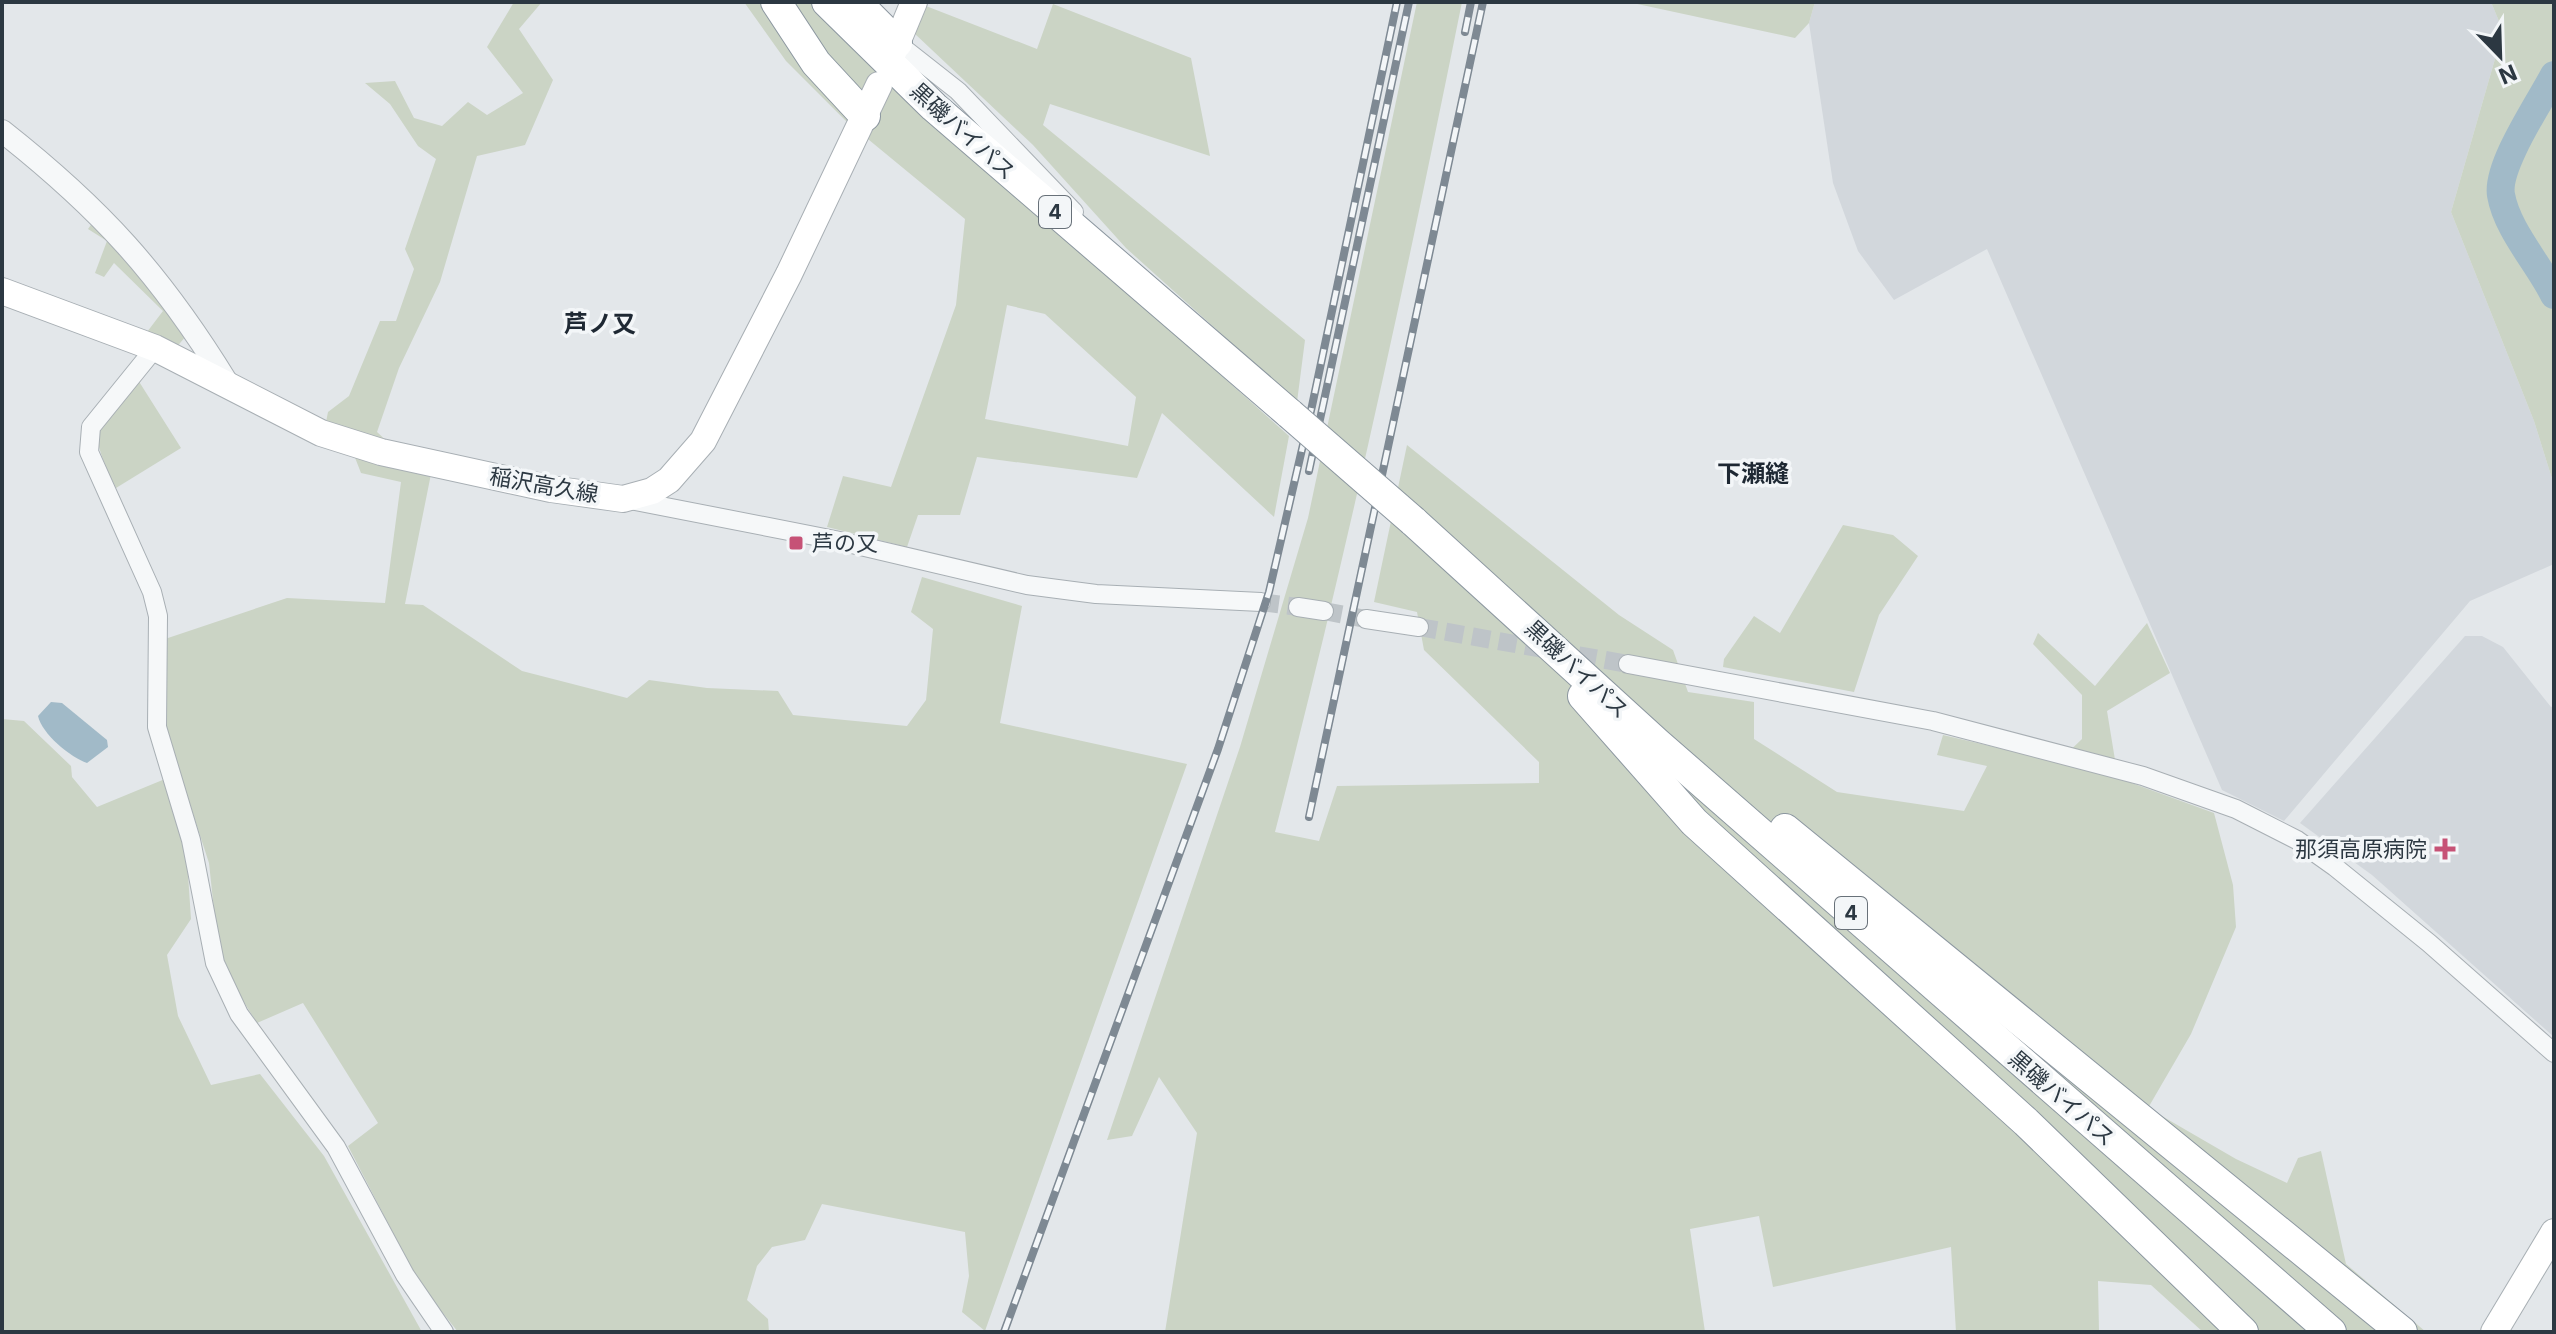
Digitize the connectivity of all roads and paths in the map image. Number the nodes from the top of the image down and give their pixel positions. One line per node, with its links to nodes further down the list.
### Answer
1 (776, 2): 7 (highway)
2 (827, 2): 9 (highway, 黒磯バイパス / 4)
3 (856, 2): 5 (highway)
4 (914, 2): 5 (main road)
5 (895, 49): 9 (street)
6 (879, 85): 7 (main road, 稲沢高久線)
7 (865, 116): 13 (main road, 稲沢高久線)
8 (2, 131): 12 (street)
9 (1126, 272): 16 (highway, 黒磯バイパス / 4, bridge)
10 (2, 291): 11 (main road, 稲沢高久線)
11 (155, 348): 12 (main road, 稲沢高久線); 24 (street)
12 (226, 381): 13 (main road, 稲沢高久線)
13 (623, 499): 14 (street)
14 (1261, 602)
15 (1298, 607): 17 (street)
16 (1511, 609): 21 (highway, 黒磯バイパス / 4); 25 (highway, 4)
17 (1324, 611)
18 (1366, 619): 19 (street)
19 (1419, 627)
20 (1628, 664): 22 (street)
21 (1657, 743): 26 (highway, 黒磯バイパス / 4); 27 (highway, 4)
22 (2554, 1053)
23 (2554, 1232): 28 (main road)
24 (444, 1332)
25 (2243, 1332)
26 (2331, 1332)
27 (2402, 1332)
28 (2494, 1332)

